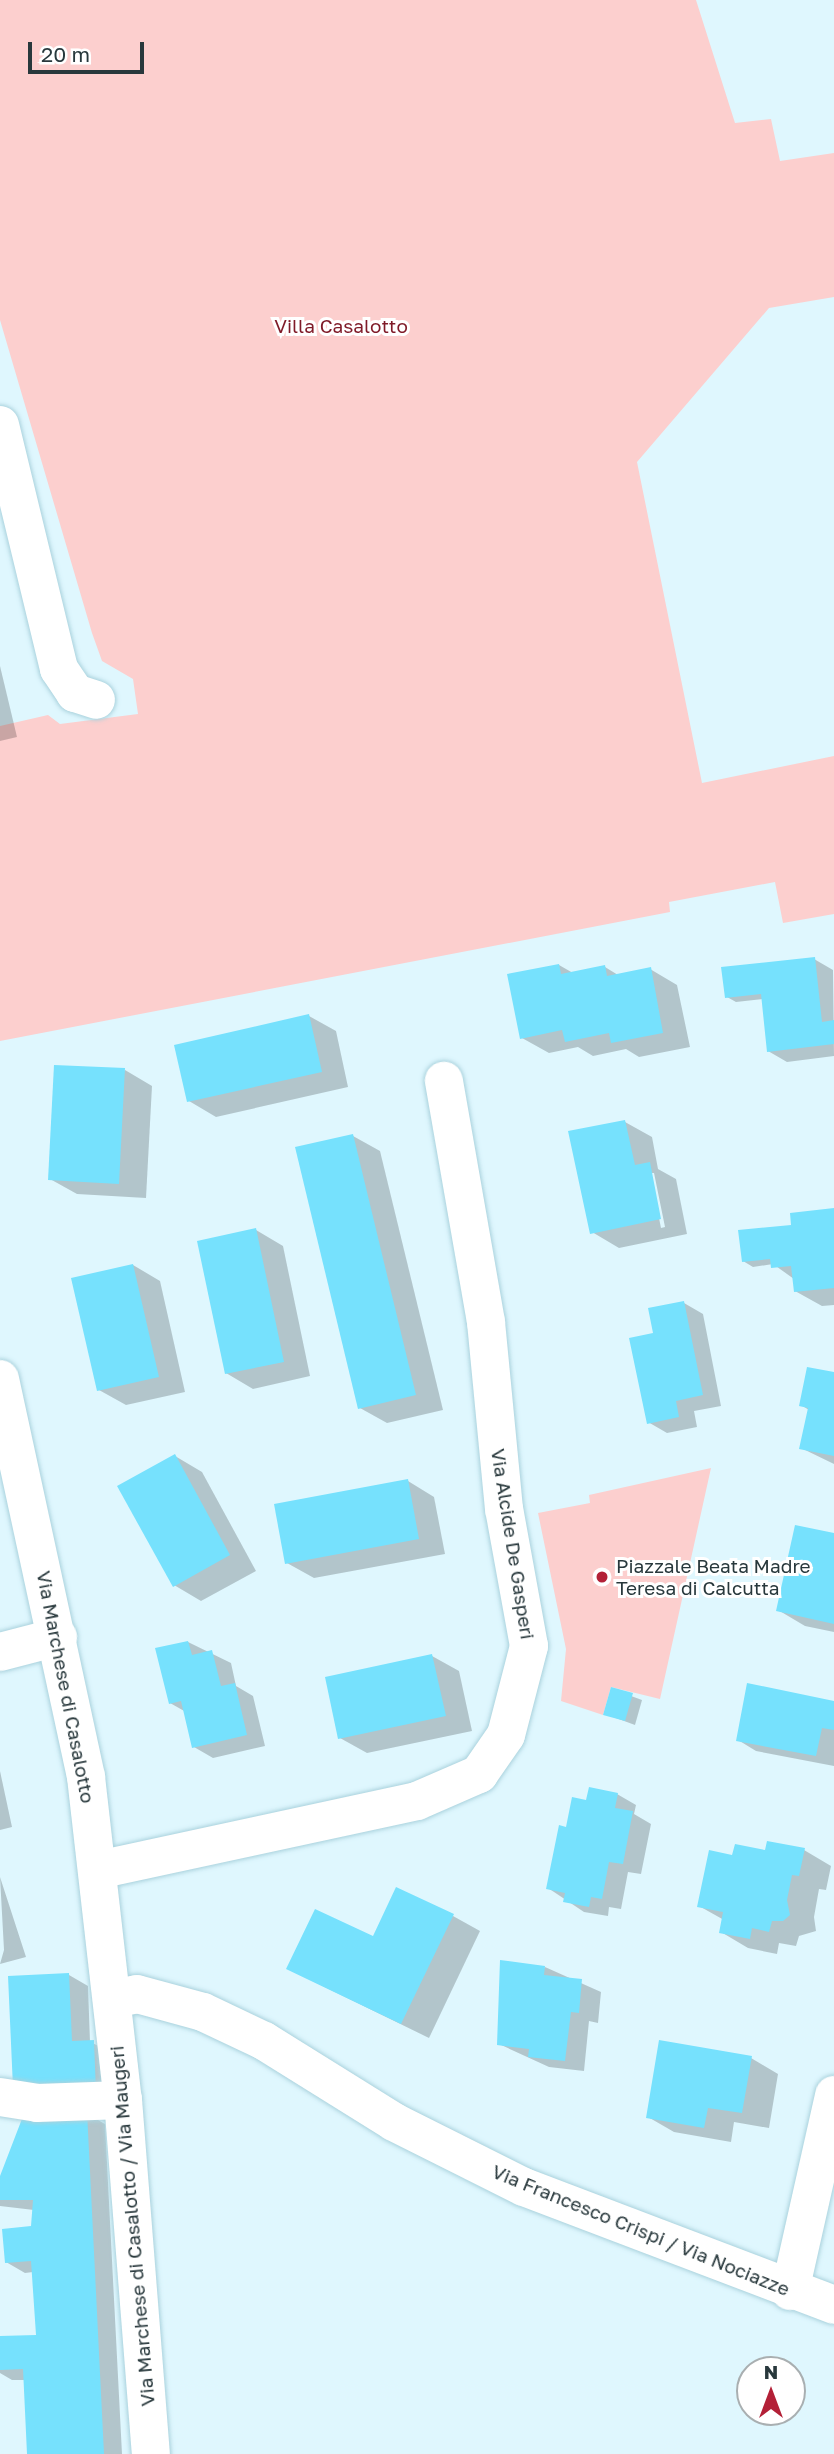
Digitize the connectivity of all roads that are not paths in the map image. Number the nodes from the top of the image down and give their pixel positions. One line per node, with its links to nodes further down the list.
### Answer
1 (0, 425): 2 (street)
2 (96, 700)
3 (444, 1081): 7 (street, Via Alcide De Gasperi)
4 (0, 1379): 5 (street, Via Marchese di Casalotto)
5 (58, 1637): 6 (street); 7 (street, Via Marchese di Casalotto)
6 (0, 1652)
7 (98, 1870): 8 (street, Via Marchese di Casalotto)
8 (111, 1999): 11 (street, Via Marchese di Casalotto / Via Maugeri); 12 (street, Via Francesco Crispi / Via Nociazze)
9 (834, 2095): 12 (street)
10 (0, 2096): 11 (street)
11 (123, 2100): 14 (street, Via Marchese di Casalotto / Via Maugeri)
12 (790, 2291): 13 (street, Via Francesco Crispi / Via Nociazze)
13 (834, 2305)
14 (151, 2454)

